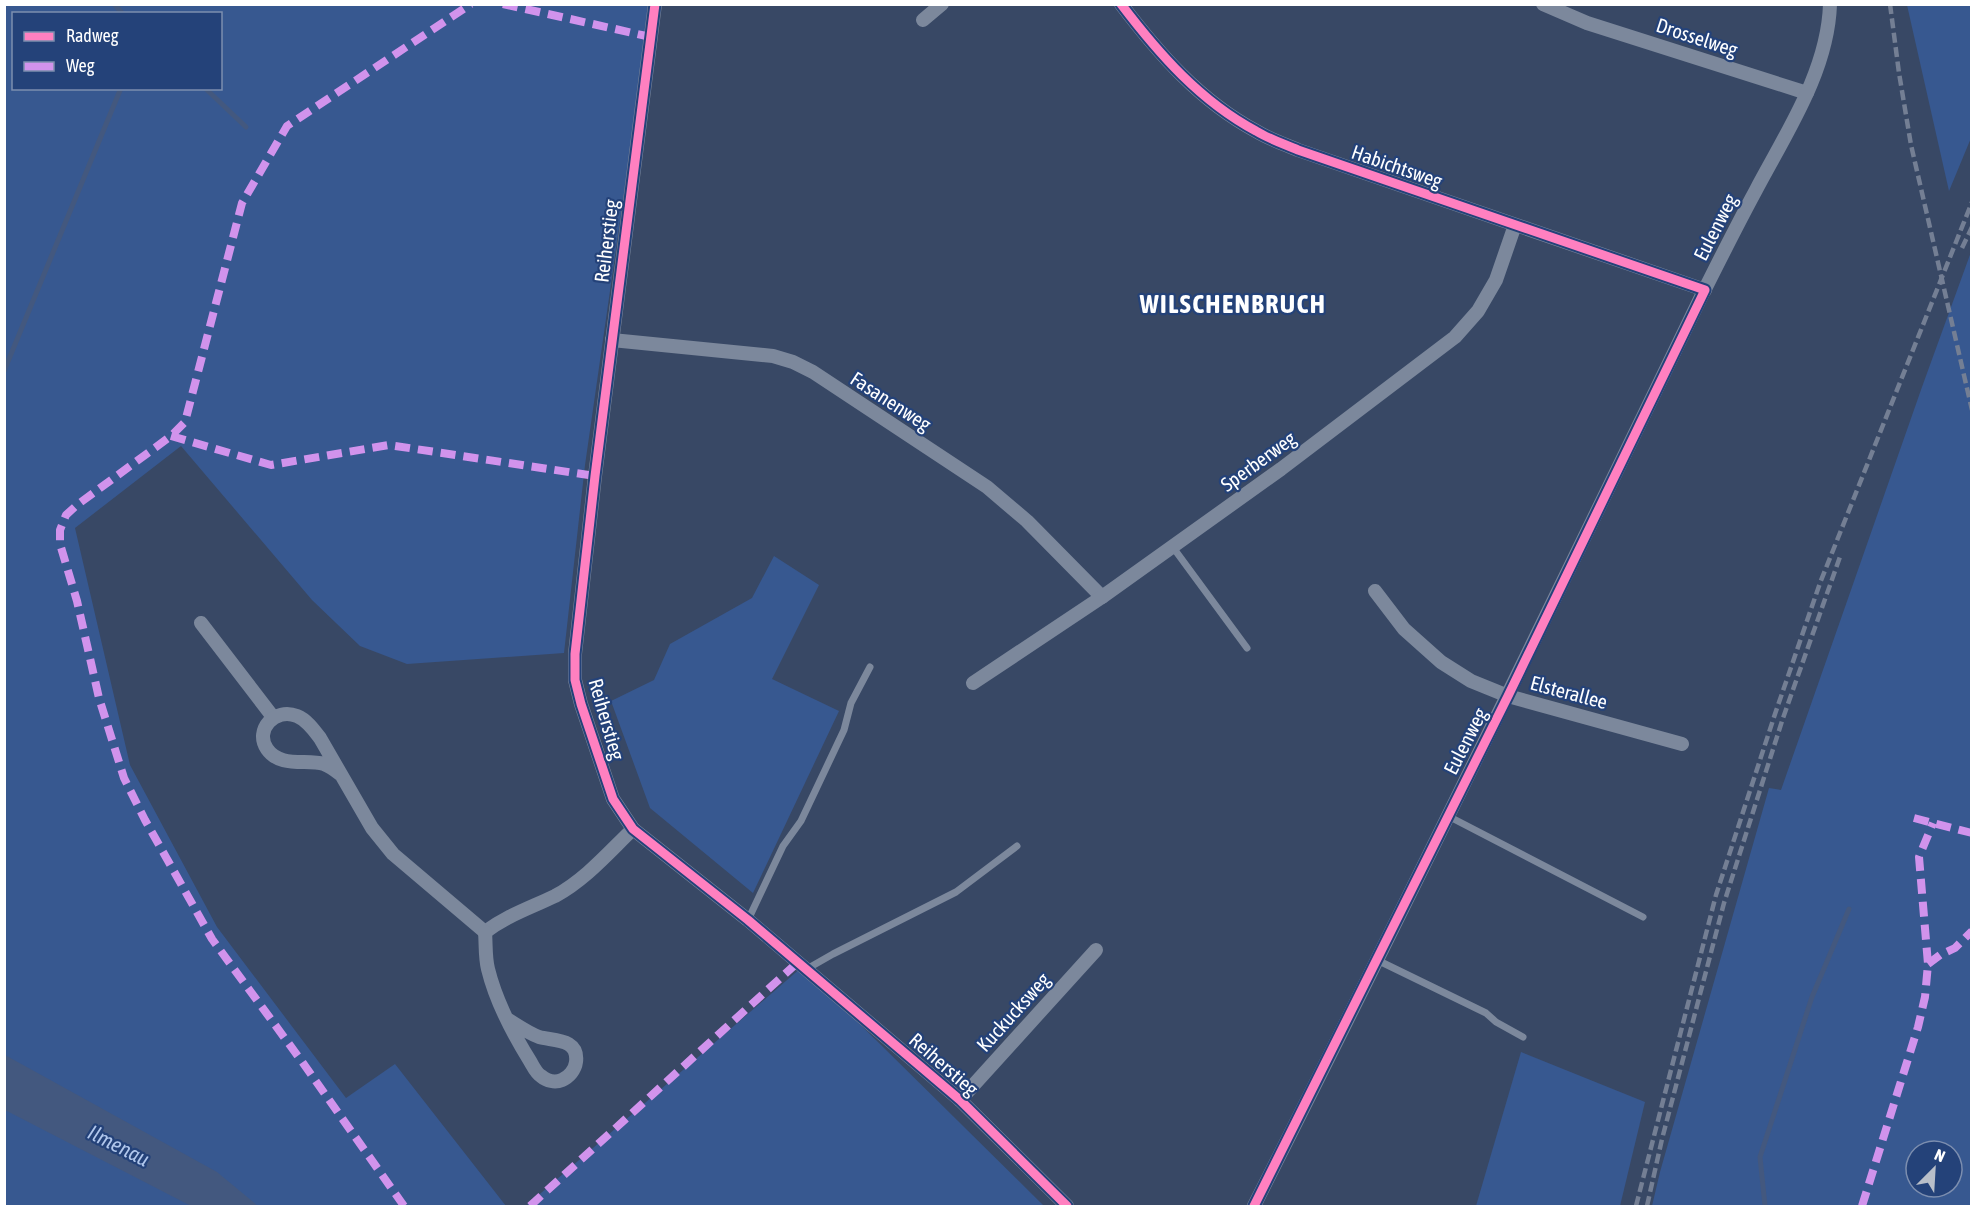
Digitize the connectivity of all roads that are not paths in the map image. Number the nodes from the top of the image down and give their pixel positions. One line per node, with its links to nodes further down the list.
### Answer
1 (655, 4): 10 (street, Reiherstieg)
2 (942, 4): 6 (street)
3 (1543, 4): 7 (street, Drosselweg)
4 (1830, 4): 7 (street, Eulenweg)
5 (1129, 7): 8 (street, Habichtsweg)
6 (923, 20)
7 (1807, 93): 9 (street, Eulenweg)
8 (1515, 225): 9 (street, Habichtsweg); 11 (street, Sperberweg)
9 (1705, 290): 18 (street, Eulenweg)
10 (612, 340): 13 (street, Fasanenweg); 23 (street, Reiherstieg)
11 (1172, 546): 13 (street, Sperberweg); 15 (lane)
12 (1375, 591): 18 (street, Elsterallee)
13 (1102, 597): 17 (street, Sperberweg)
14 (201, 623): 19 (street)
15 (1247, 648)
16 (870, 667): 26 (lane)
17 (973, 683)
18 (1508, 696): 20 (street, Elsterallee); 22 (street, Eulenweg)
19 (273, 717): 21 (street); 21 (street)
20 (1682, 744)
21 (340, 774): 27 (street)
22 (1448, 816): 25 (lane); 29 (street, Eulenweg)
23 (633, 829): 26 (street, Reiherstieg); 27 (street)
24 (1017, 846): 30 (lane)
25 (1643, 917)
26 (748, 920): 30 (street, Reiherstieg)
27 (485, 932): 31 (street)
28 (1096, 950): 33 (street, Kuckucksweg)
29 (1376, 959): 32 (lane); 35 (street, Eulenweg)
30 (805, 970): 33 (street, Reiherstieg)
31 (507, 1019): 31 (street)
32 (1523, 1037)
33 (960, 1100): 34 (street, Reiherstieg)
34 (1067, 1206)
35 (1256, 1206)

